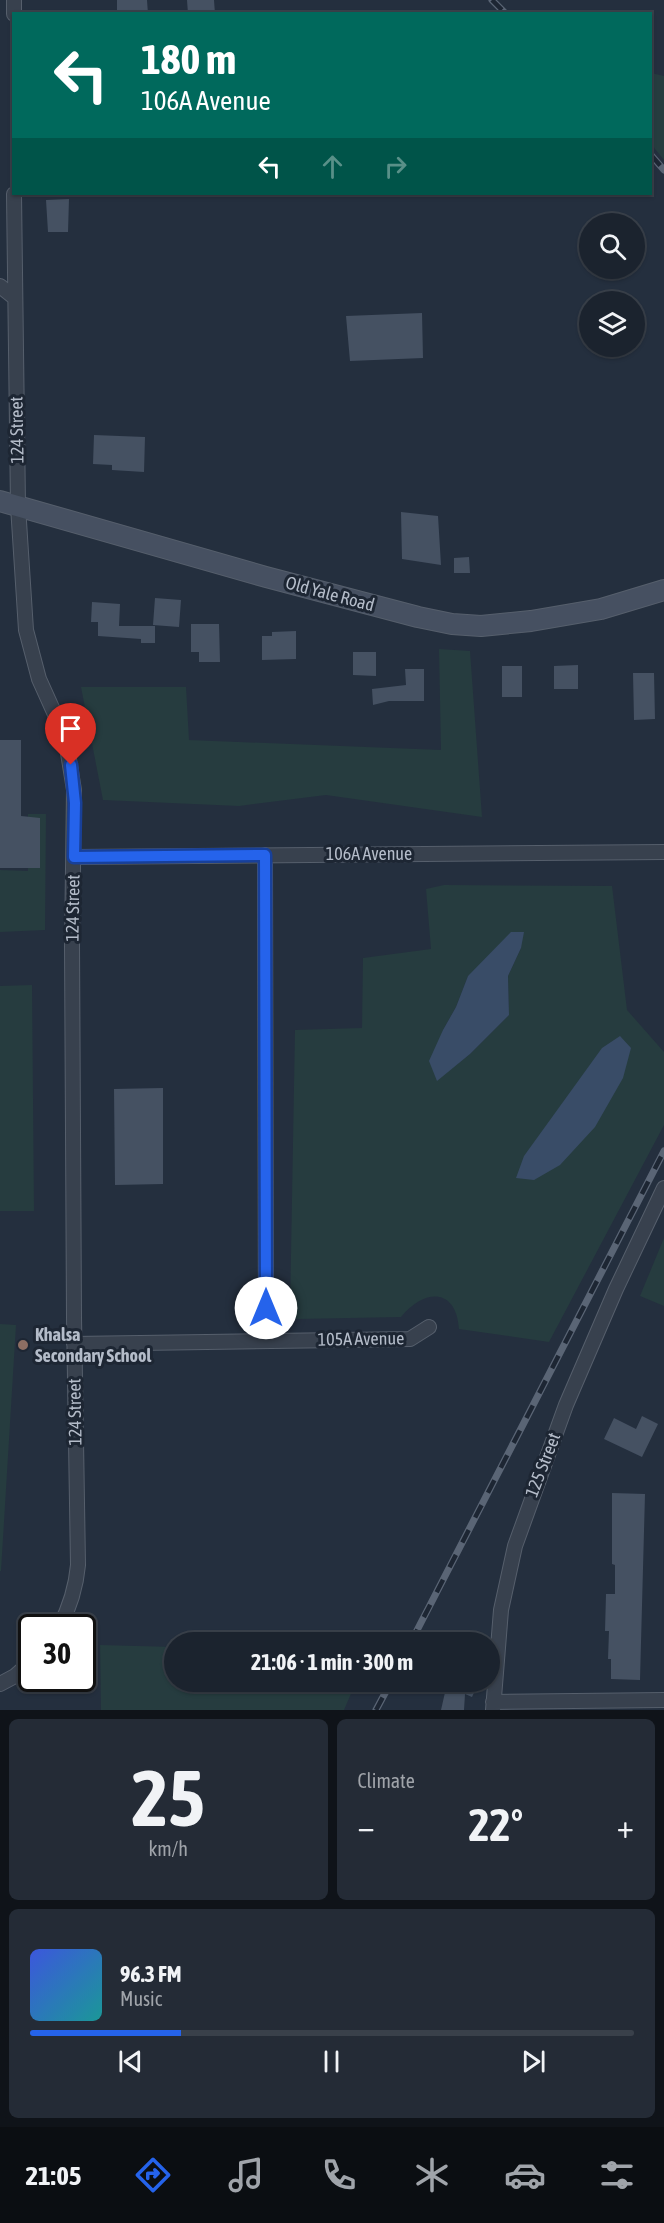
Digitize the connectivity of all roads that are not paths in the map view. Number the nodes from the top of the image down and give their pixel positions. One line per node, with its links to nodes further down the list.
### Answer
1 (14, 195): 3 (street, 124 Street)
2 (0, 286): 3 (street)
3 (15, 298): 4 (street, 124 Street)
4 (9, 503): 5 (main road, Old Yale Road); 8 (street, 124 Street)
5 (664, 591)
6 (664, 852): 7 (street, 106A Avenue)
7 (265, 855): 8 (street, 106A Avenue); 11 (street)
8 (74, 857): 12 (street, 124 Street)
9 (664, 1188): 17 (street, 125 Street)
10 (429, 1328): 11 (street, 105A Avenue)
11 (266, 1341): 12 (street, 105A Avenue)
12 (74, 1344): 13 (street, 124 Street)
13 (66, 1614)
14 (18, 1673): 15 (street)
15 (0, 1684)
16 (664, 1700): 17 (street)
17 (493, 1706)

